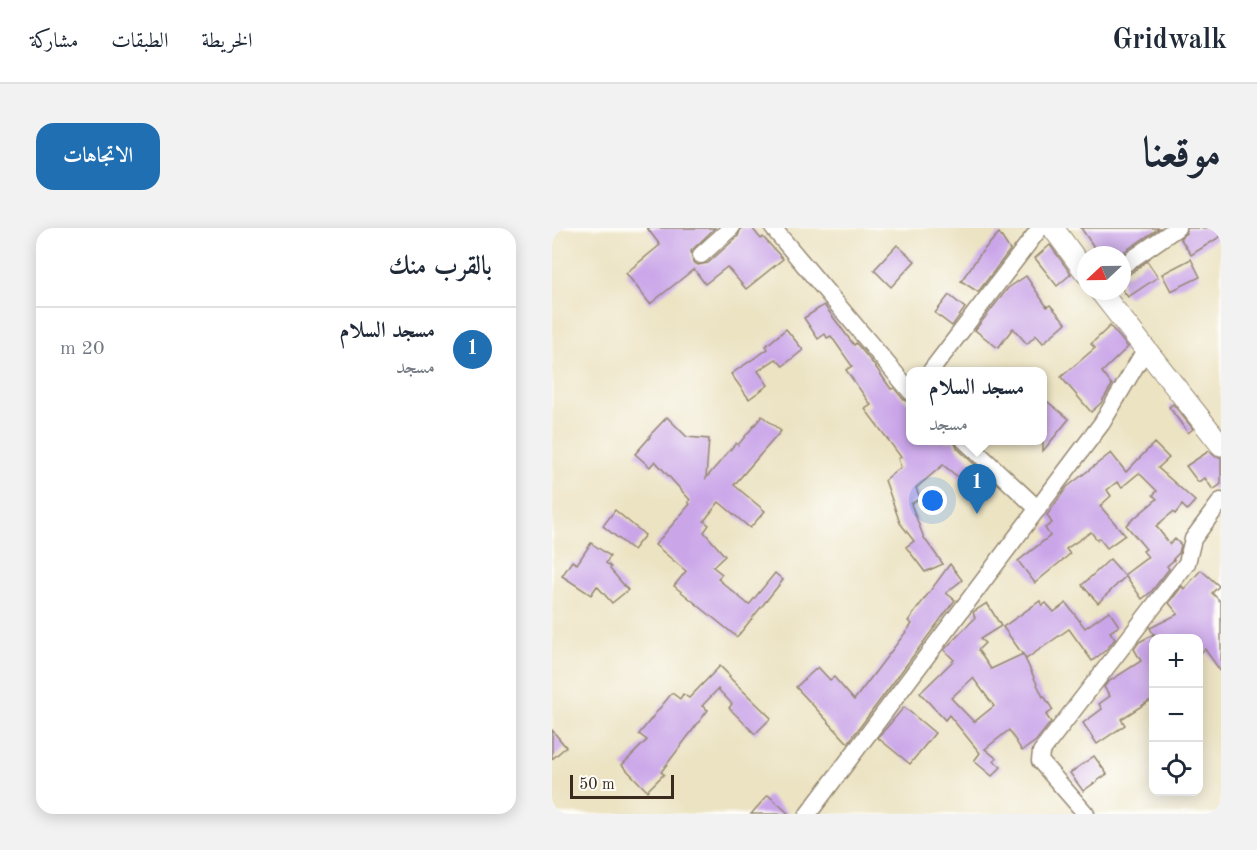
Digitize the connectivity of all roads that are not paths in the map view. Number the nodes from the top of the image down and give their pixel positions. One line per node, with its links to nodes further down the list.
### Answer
1 (731, 228): 6 (street)
2 (772, 228): 12 (street)
3 (1040, 228): 11 (street)
4 (1053, 228): 8 (street)
5 (1177, 228): 7 (street)
6 (701, 255)
7 (1131, 260)
8 (1077, 261)
9 (1107, 300): 10 (street)
10 (1145, 350): 14 (street); 16 (street)
11 (934, 367)
12 (906, 386)
13 (968, 445): 16 (street)
14 (1221, 445)
15 (1221, 501): 18 (street)
16 (1038, 509): 17 (street)
17 (808, 814)
18 (1086, 814)

